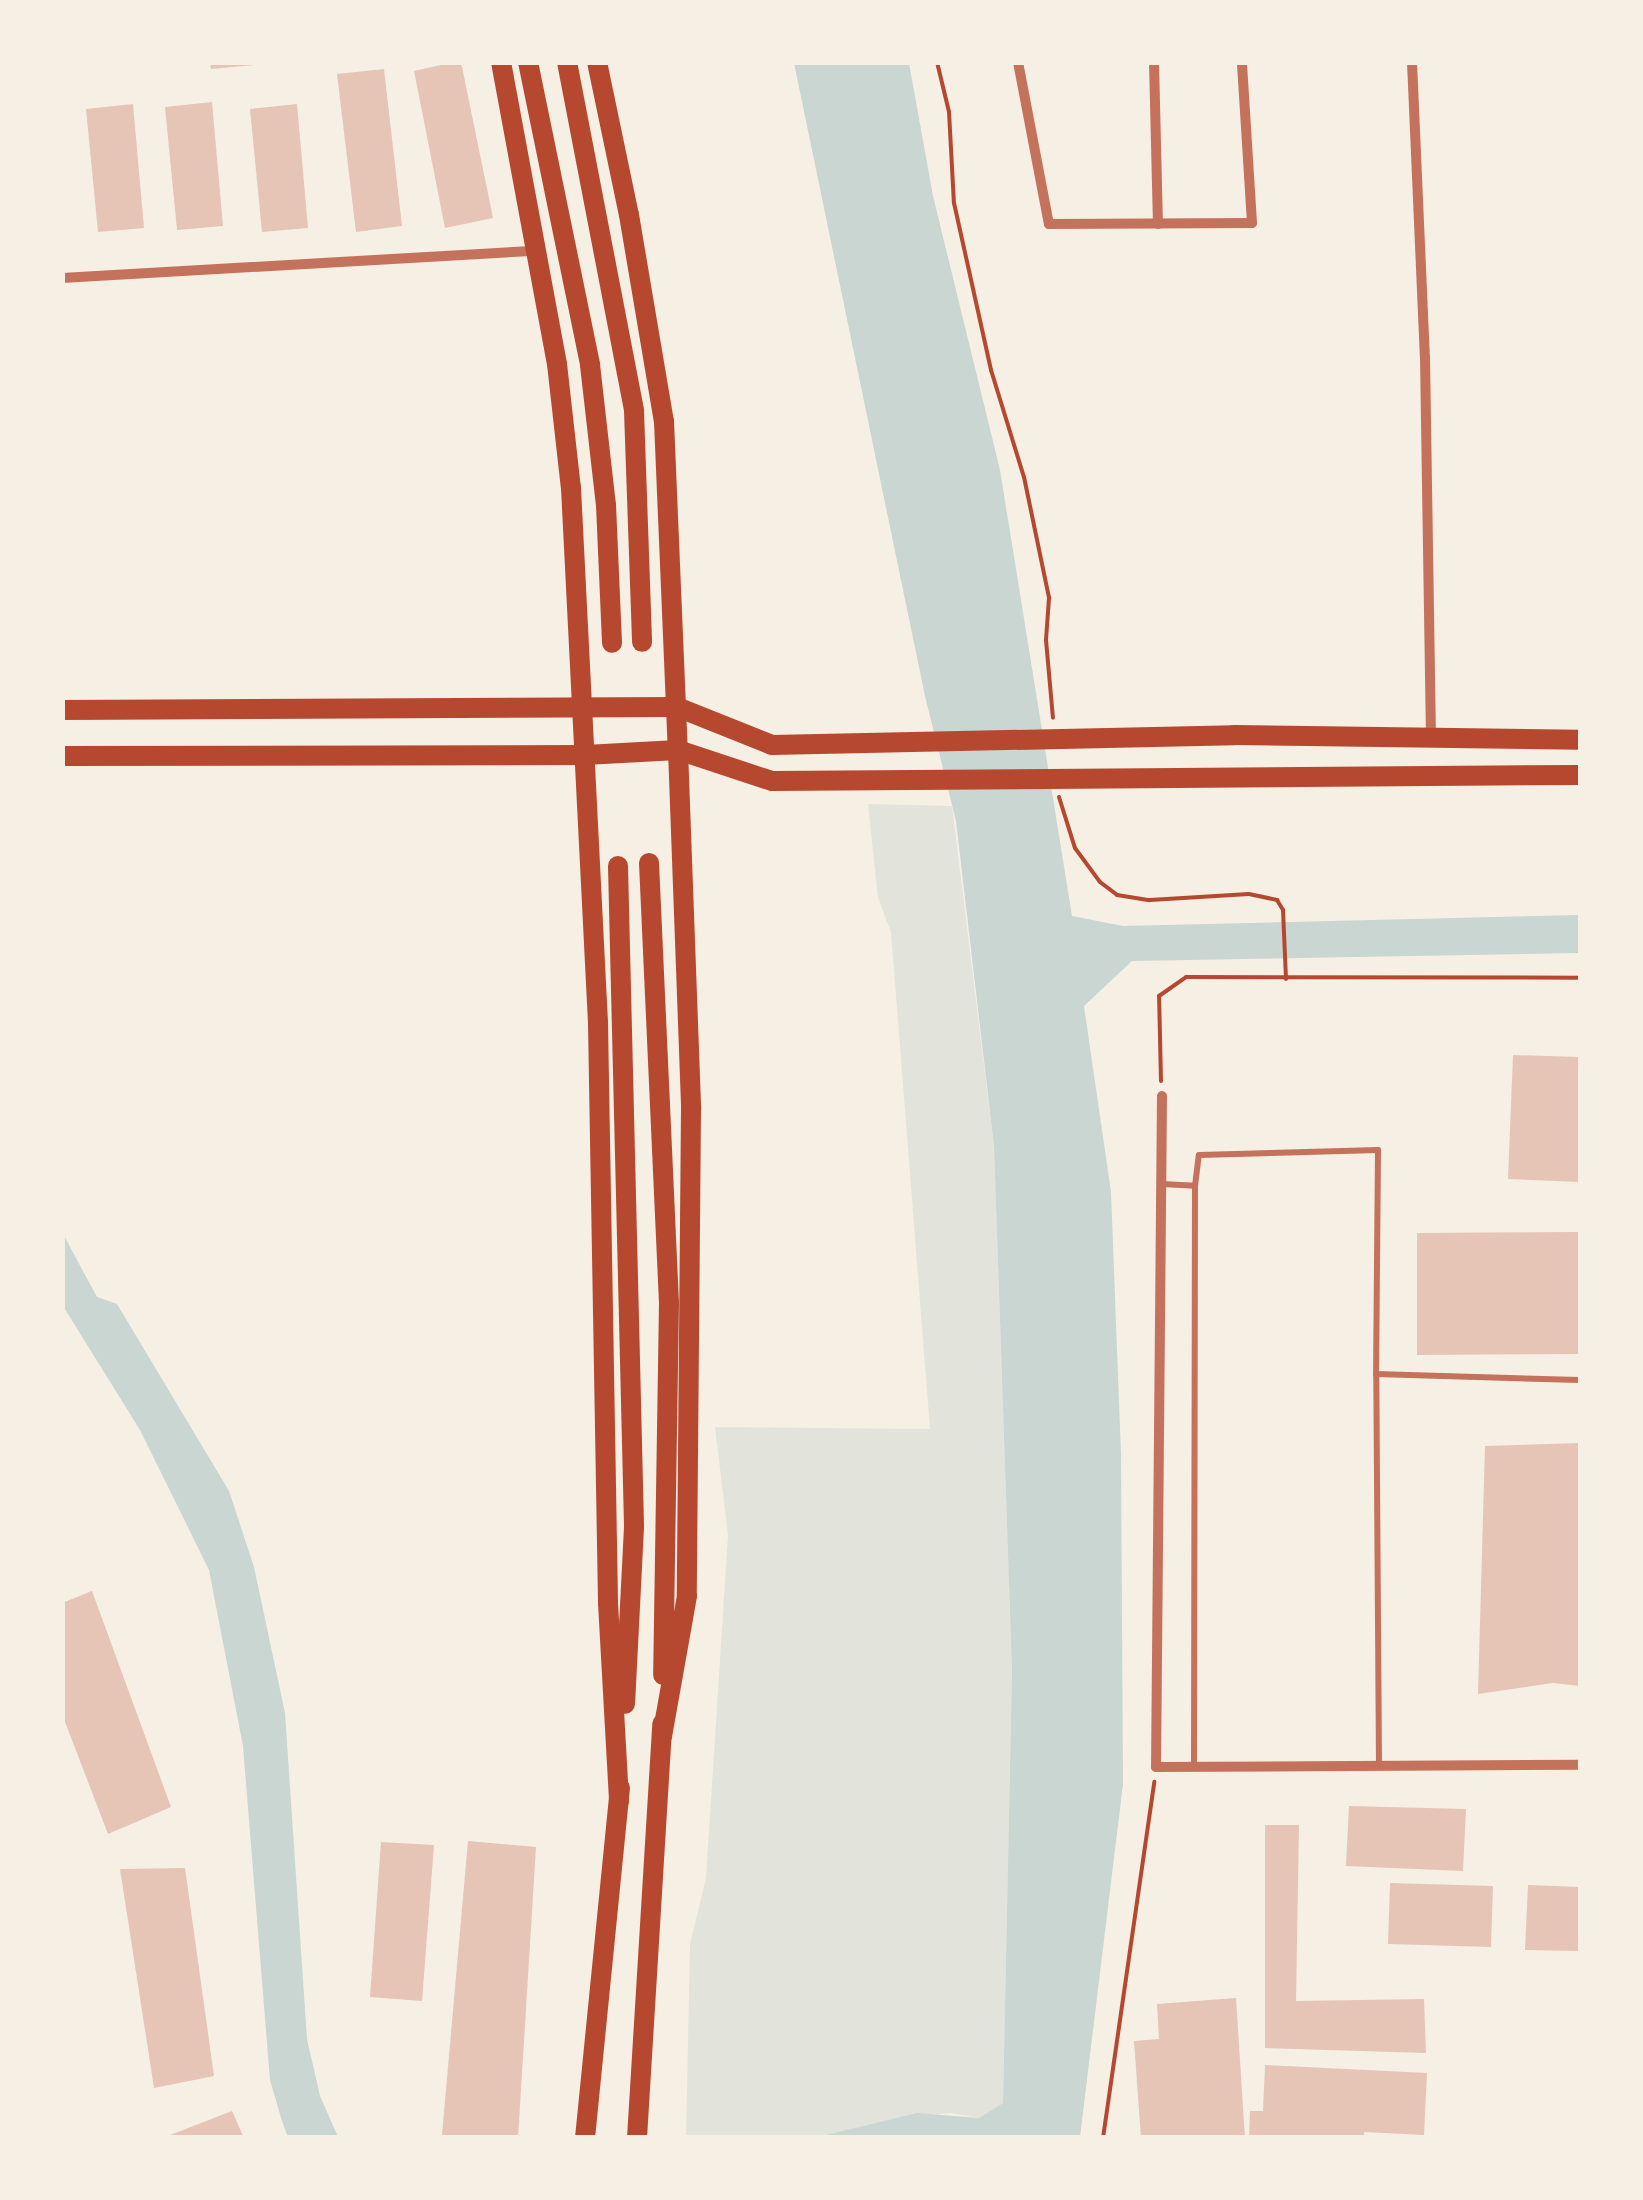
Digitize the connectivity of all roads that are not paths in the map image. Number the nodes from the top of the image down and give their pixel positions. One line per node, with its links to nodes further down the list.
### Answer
1 (501, 62): 10 (main road)
2 (528, 62): 13 (main road)
3 (567, 62): 12 (main road)
4 (597, 62): 14 (main road)
5 (1018, 62): 9 (street)
6 (1154, 62): 9 (street)
7 (1242, 62): 9 (street)
8 (1412, 62): 17 (street)
9 (1158, 224)
10 (535, 251): 11 (street); 15 (main road)
11 (62, 278)
12 (642, 642)
13 (612, 643)
14 (676, 707): 15 (main road); 17 (main road); 19 (main road)
15 (582, 708): 16 (main road); 21 (main road)
16 (62, 710)
17 (1431, 738): 18 (main road)
18 (1580, 740)
19 (678, 750): 21 (main road); 22 (main road); 30 (main road)
20 (62, 756): 21 (main road)
21 (585, 756): 34 (main road)
22 (1580, 775)
23 (650, 863): 30 (main road)
24 (618, 866): 34 (main road)
25 (1162, 1096): 26 (street)
26 (1162, 1184): 27 (lane); 33 (street)
27 (1195, 1186): 28 (lane); 33 (lane)
28 (1376, 1374): 29 (lane); 32 (lane)
29 (1580, 1380)
30 (662, 1738): 36 (main road)
31 (1580, 1765): 32 (street)
32 (1379, 1766): 33 (street)
33 (1194, 1767)
34 (619, 1801): 35 (main road)
35 (586, 2138)
36 (638, 2138)

